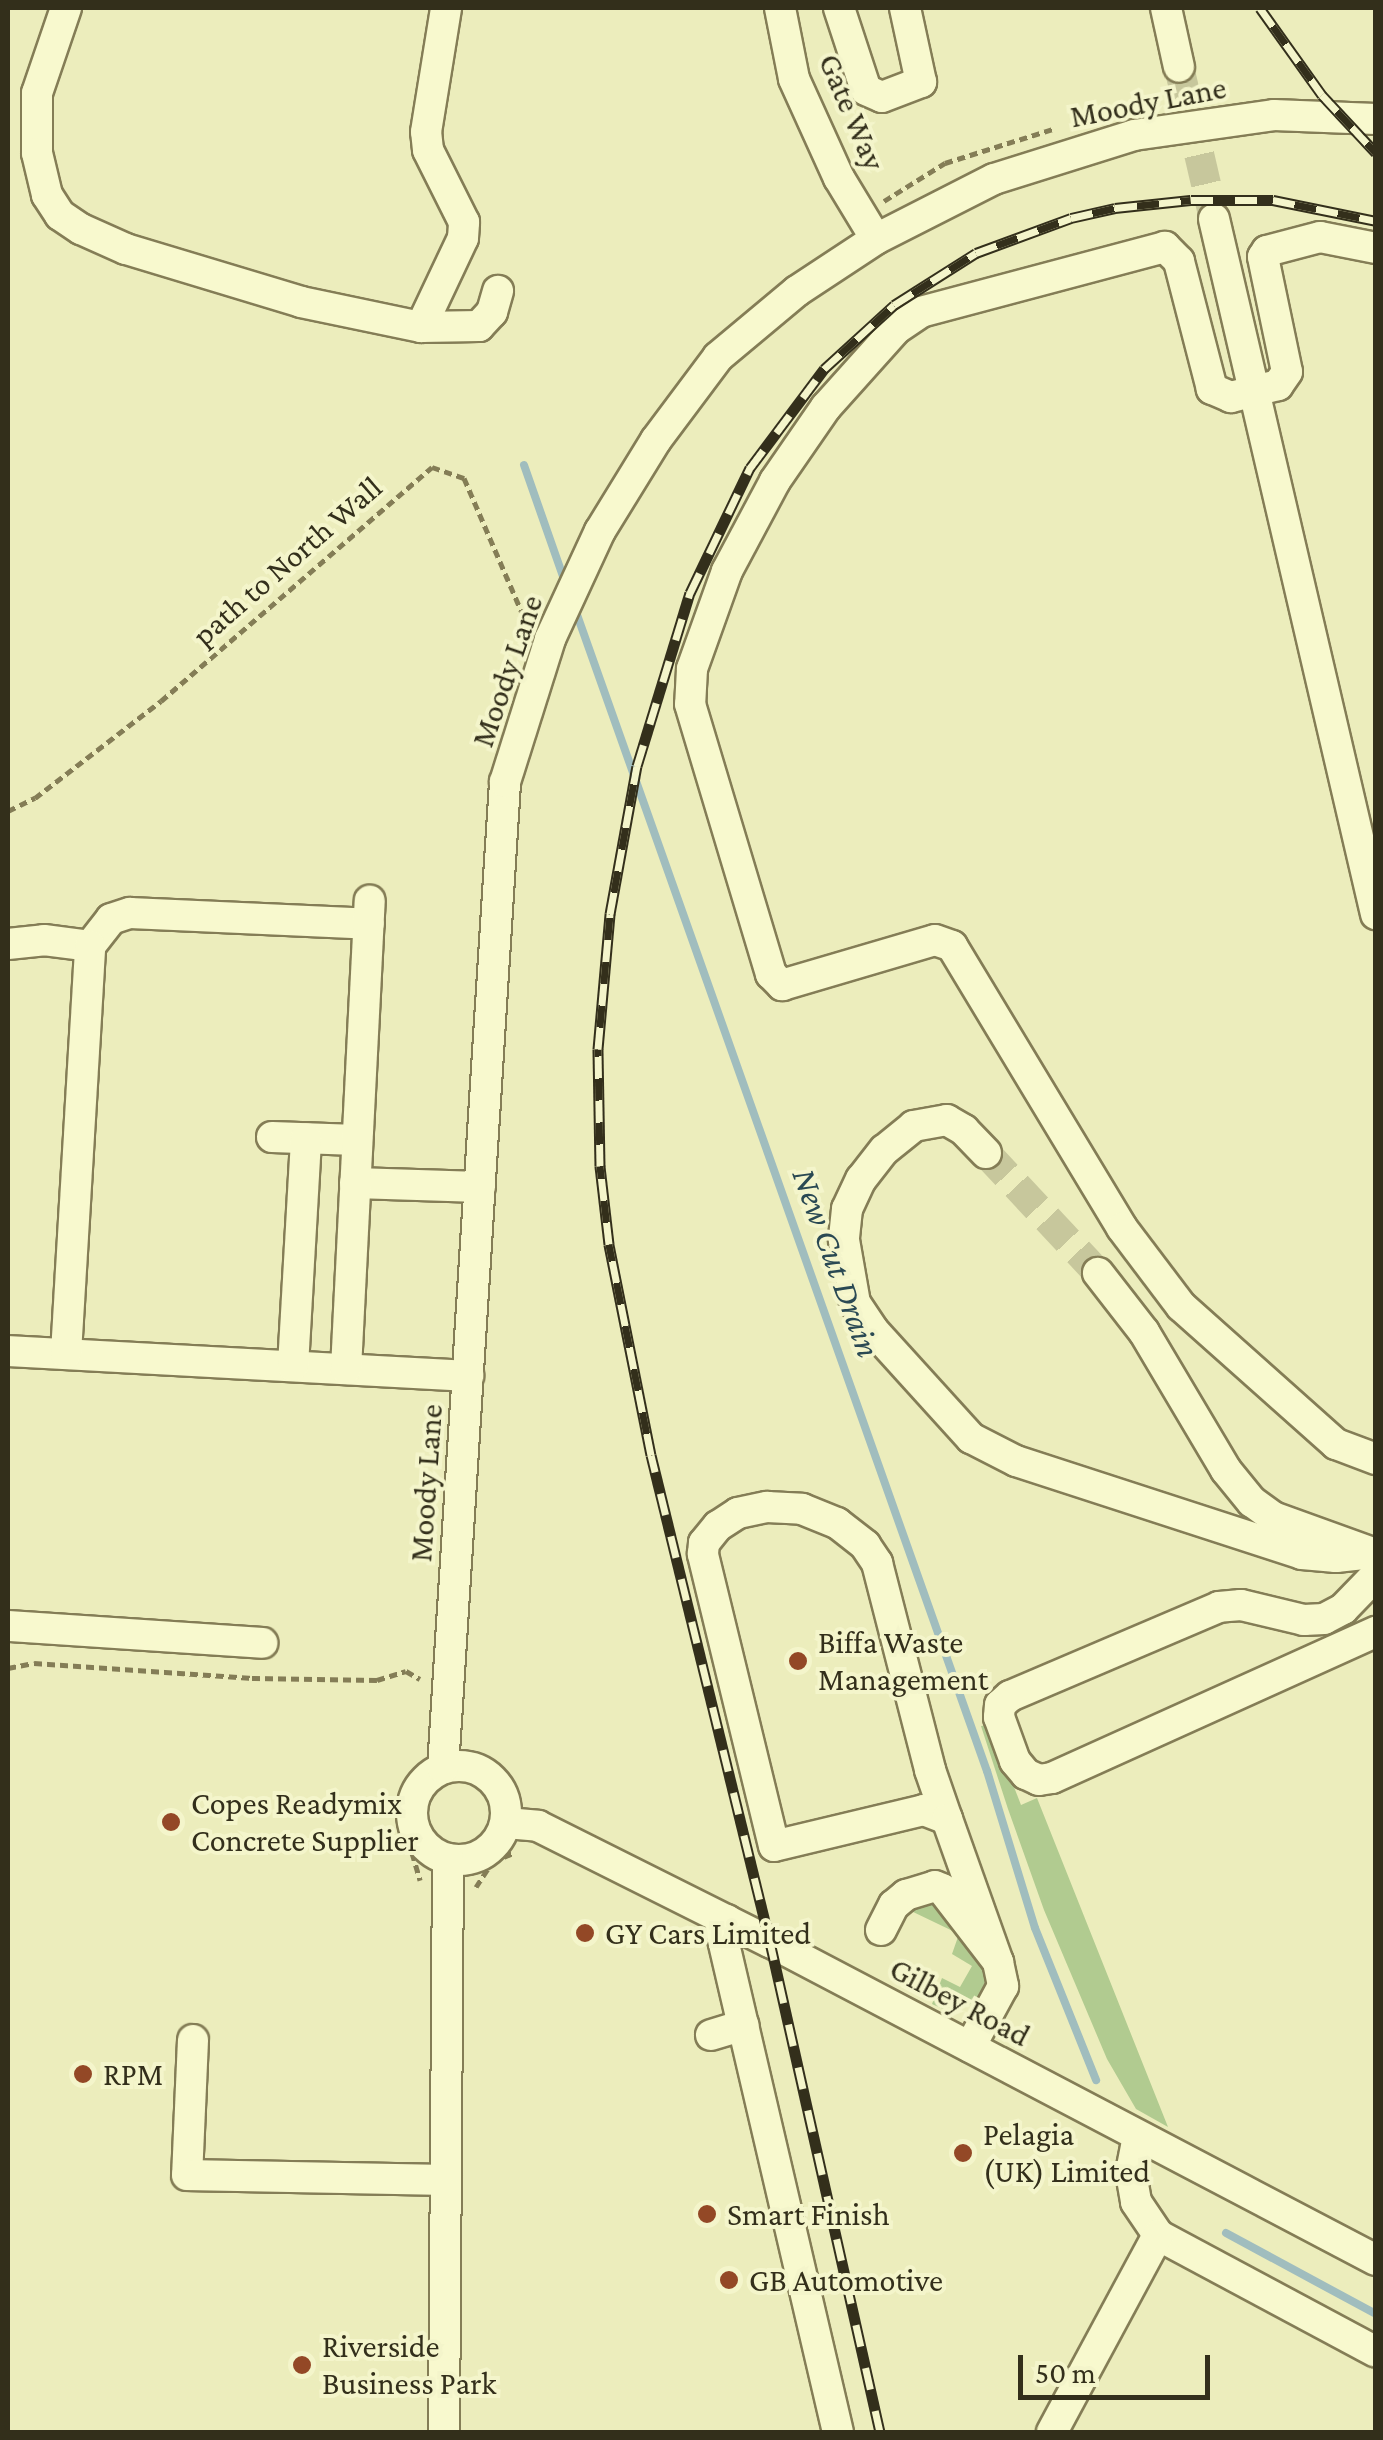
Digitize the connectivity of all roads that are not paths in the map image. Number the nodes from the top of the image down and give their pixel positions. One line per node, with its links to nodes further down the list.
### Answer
1 (66, 8): 13 (street)
2 (446, 8): 13 (street)
3 (838, 8): 4 (street)
4 (905, 8)
5 (1166, 8): 7 (street)
6 (789, 9): 10 (street, Gate Way)
7 (1179, 67)
8 (1376, 120): 10 (street, Moody Lane)
9 (1214, 219): 14 (street)
10 (876, 238): 23 (street, Moody Lane)
11 (1376, 248): 14 (street)
12 (498, 290): 13 (street)
13 (420, 327)
14 (1253, 392): 15 (street); 30 (street)
15 (1376, 914)
16 (8, 944): 17 (street)
17 (90, 946): 20 (street); 26 (street)
18 (272, 1136): 19 (street)
19 (306, 1138): 20 (street); 27 (street)
20 (358, 1140): 22 (street)
21 (986, 1154): 31 (street)
22 (355, 1183): 23 (street); 28 (street)
23 (480, 1186): 29 (street, Moody Lane)
24 (1098, 1273): 31 (street)
25 (8, 1351): 26 (street)
26 (66, 1354): 27 (street)
27 (293, 1366): 28 (street)
28 (346, 1370): 29 (street)
29 (468, 1376): 35 (street, Moody Lane)
30 (1376, 1459)
31 (1375, 1560): 33 (street)
32 (8, 1626): 34 (street)
33 (1376, 1632)
34 (262, 1643)
35 (443, 1768): 37 (street); 38 (street)
36 (947, 1820): 36 (street); 41 (street)
37 (506, 1823): 38 (street); 39 (street, Gilbey Road)
38 (448, 1859): 47 (street)
39 (726, 1920): 42 (street); 45 (street, Gilbey Road)
40 (881, 1930): 41 (street)
41 (998, 1962): 45 (street)
42 (743, 2025): 43 (street); 52 (street)
43 (711, 2035)
44 (194, 2040): 47 (street)
45 (970, 2047): 46 (street, Gilbey Road)
46 (1138, 2136): 48 (street); 49 (street, Gilbey Road)
47 (446, 2180): 51 (street)
48 (1158, 2235): 50 (street); 53 (street)
49 (1374, 2254)
50 (1376, 2352)
51 (444, 2432)
52 (838, 2432)
53 (1052, 2432)

